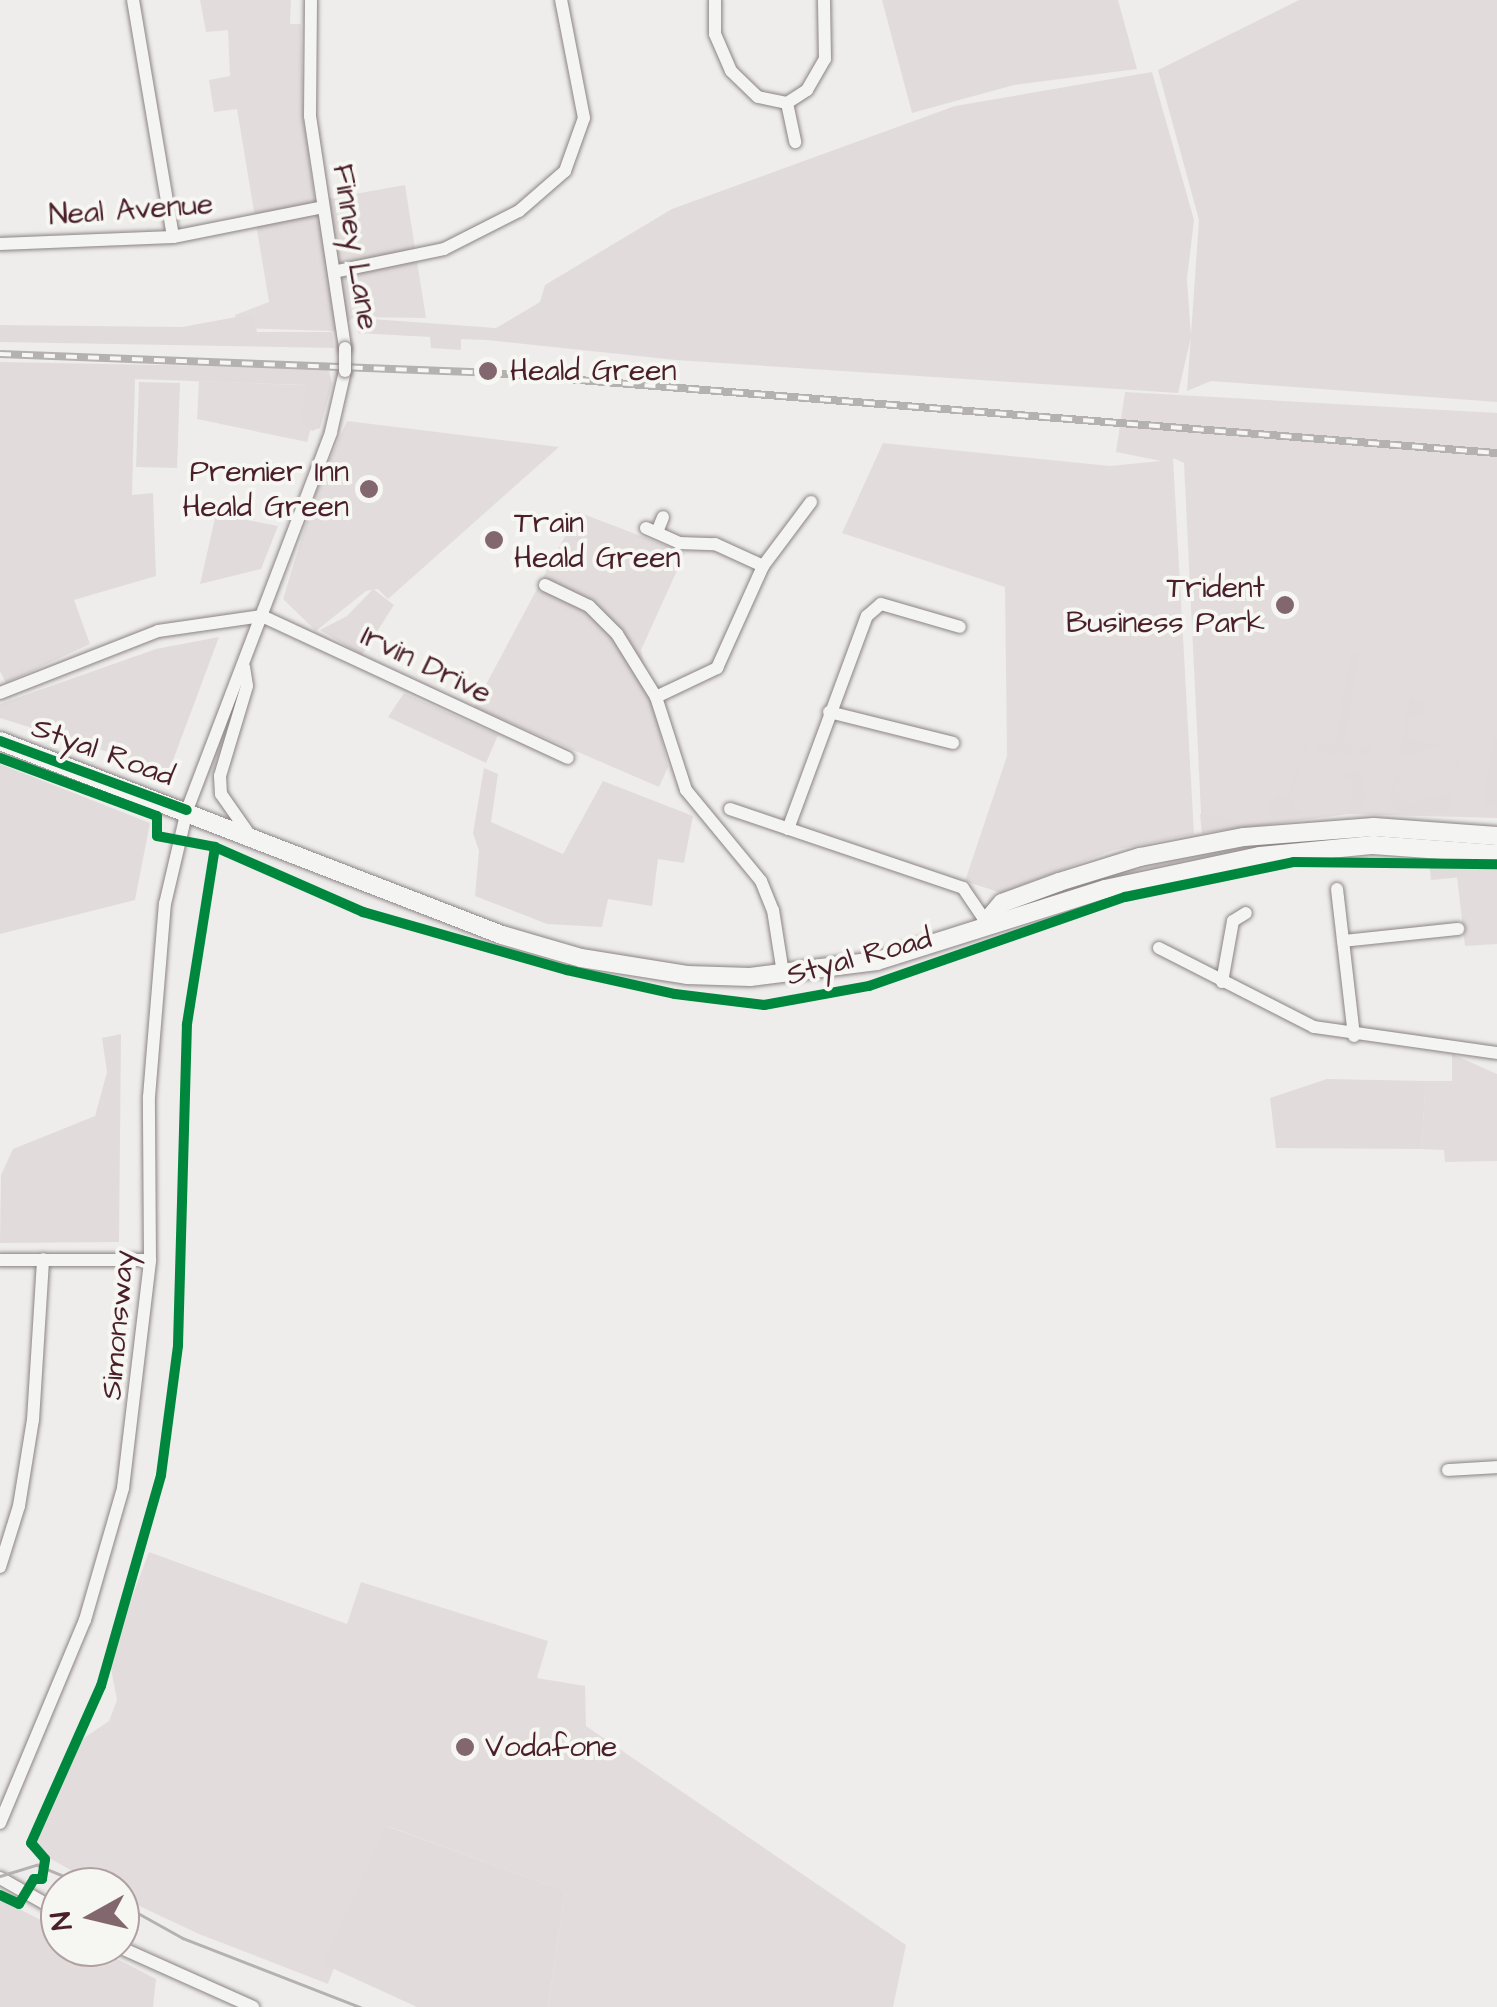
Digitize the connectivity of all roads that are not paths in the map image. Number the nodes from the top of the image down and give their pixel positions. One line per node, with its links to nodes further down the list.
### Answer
1 (133, 0): 9 (street)
2 (310, 0): 8 (street, Finney Lane)
3 (562, 0): 11 (street)
4 (715, 0): 6 (street)
5 (824, 0): 6 (street)
6 (787, 103): 7 (street)
7 (795, 142)
8 (323, 207): 9 (street, Neal Avenue); 11 (street, Finney Lane)
9 (174, 237): 10 (street, Neal Avenue)
10 (0, 244)
11 (338, 271): 16 (street, Finney Lane, bridge)
12 (811, 502): 14 (street)
13 (663, 517): 14 (street)
14 (764, 566): 20 (street)
15 (546, 585): 20 (street)
16 (262, 616): 18 (street, Finney Lane); 19 (street); 24 (street, Irvin Drive)
17 (960, 628): 21 (street)
18 (244, 665): 26 (street, Finney Lane); 28 (street, Finney Lane)
19 (0, 692)
20 (656, 698): 37 (street)
21 (829, 712): 23 (street); 27 (street)
22 (0, 741): 26 (main road, Styal Road)
23 (952, 743)
24 (568, 758)
25 (730, 809): 27 (street)
26 (188, 810): 28 (main road, Styal Road); 43 (street, Simonsway)
27 (788, 829): 33 (street)
28 (251, 836): 37 (main road, Styal Road)
29 (1497, 836): 33 (main road, Styal Road)
30 (1497, 854): 33 (main road, Styal Road)
31 (1337, 890): 35 (street)
32 (1246, 913): 38 (street)
33 (986, 922): 37 (main road, Styal Road)
34 (1458, 929): 35 (street)
35 (1343, 941): 39 (street)
36 (1159, 948): 38 (street)
37 (783, 973)
38 (1222, 982): 39 (street)
39 (1354, 1036): 40 (street)
40 (1497, 1053)
41 (0, 1260): 42 (street)
42 (42, 1260): 43 (street); 46 (street)
43 (150, 1260): 47 (street, Simonsway)
44 (1497, 1467): 45 (street)
45 (1448, 1470)
46 (0, 1567)
47 (0, 1824)
48 (0, 1878): 49 (street)
49 (40, 1901)
50 (140, 1956): 51 (street)
51 (253, 2007)

